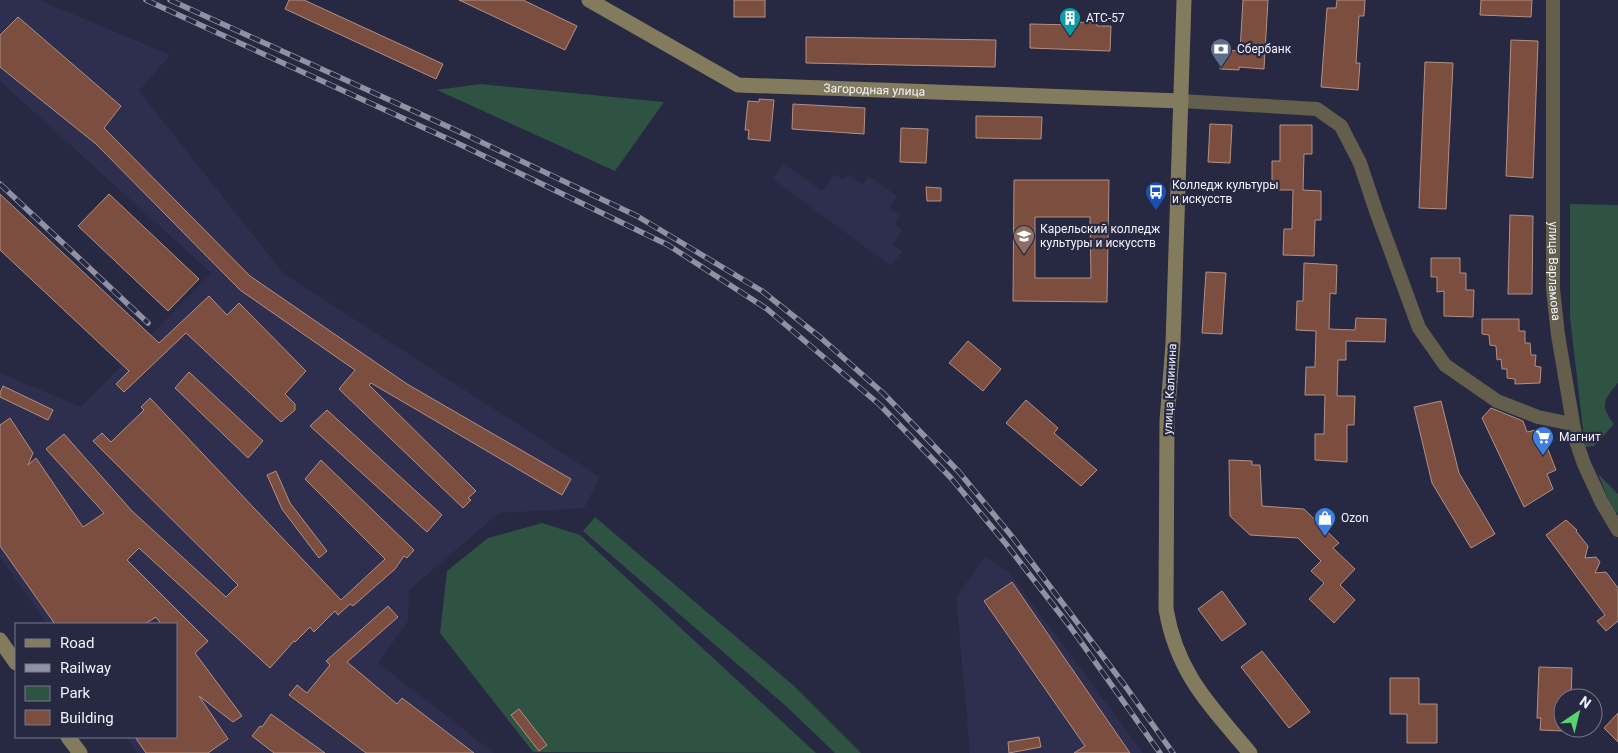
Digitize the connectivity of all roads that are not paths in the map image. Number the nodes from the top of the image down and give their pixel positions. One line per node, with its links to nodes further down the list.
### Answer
1 (589, 0): 4 (main road, Загородная улица)
2 (1184, 0): 4 (main road, улица Калинина)
3 (1553, 0): 5 (street, улица Варламова)
4 (1181, 101): 5 (street); 11 (main road, улица Калинина)
5 (1572, 424): 6 (street, улица Варламова)
6 (1618, 530)
7 (0, 640): 8 (main road)
8 (15, 662)
9 (69, 738): 10 (main road)
10 (80, 753)
11 (1250, 753)

